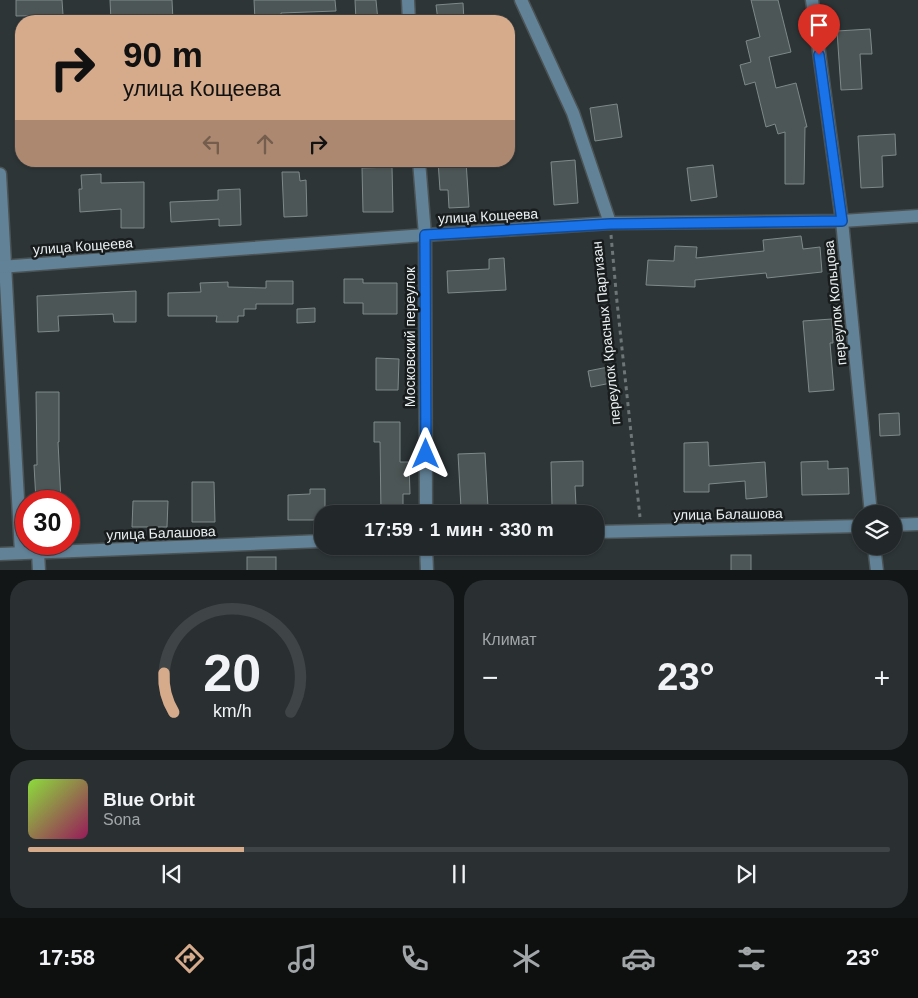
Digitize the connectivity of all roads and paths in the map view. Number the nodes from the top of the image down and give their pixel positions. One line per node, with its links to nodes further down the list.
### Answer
1 (408, 0): 4 (street)
2 (521, 0): 9 (street, переулок Красных Партизан)
3 (812, 0): 8 (street, переулок Кольцова)
4 (409, 15)
5 (419, 167): 10 (street, Московский переулок)
6 (0, 174): 11 (street)
7 (918, 216): 8 (street, улица Кощеева)
8 (842, 221): 9 (street, улица Кощеева); 14 (street, переулок Кольцова)
9 (610, 224): 10 (street, улица Кощеева); 18 (path, переулок Красных Партизан)
10 (425, 235): 11 (street, улица Кощеева); 13 (street, Московский переулок)
11 (3, 267): 12 (street)
12 (17, 490)
13 (426, 505)
14 (870, 505)
15 (918, 524): 16 (street)
16 (902, 525)
17 (852, 526): 18 (street, улица Балашова)
18 (642, 530): 19 (street, улица Балашова)
19 (604, 532)
20 (314, 542): 21 (street, улица Балашова)
21 (80, 551)
22 (15, 553): 23 (street, улица Балашова)
23 (0, 554)
24 (38, 555): 27 (street)
25 (426, 555): 28 (street)
26 (875, 555): 29 (street)
27 (39, 570)
28 (427, 570)
29 (877, 570)

